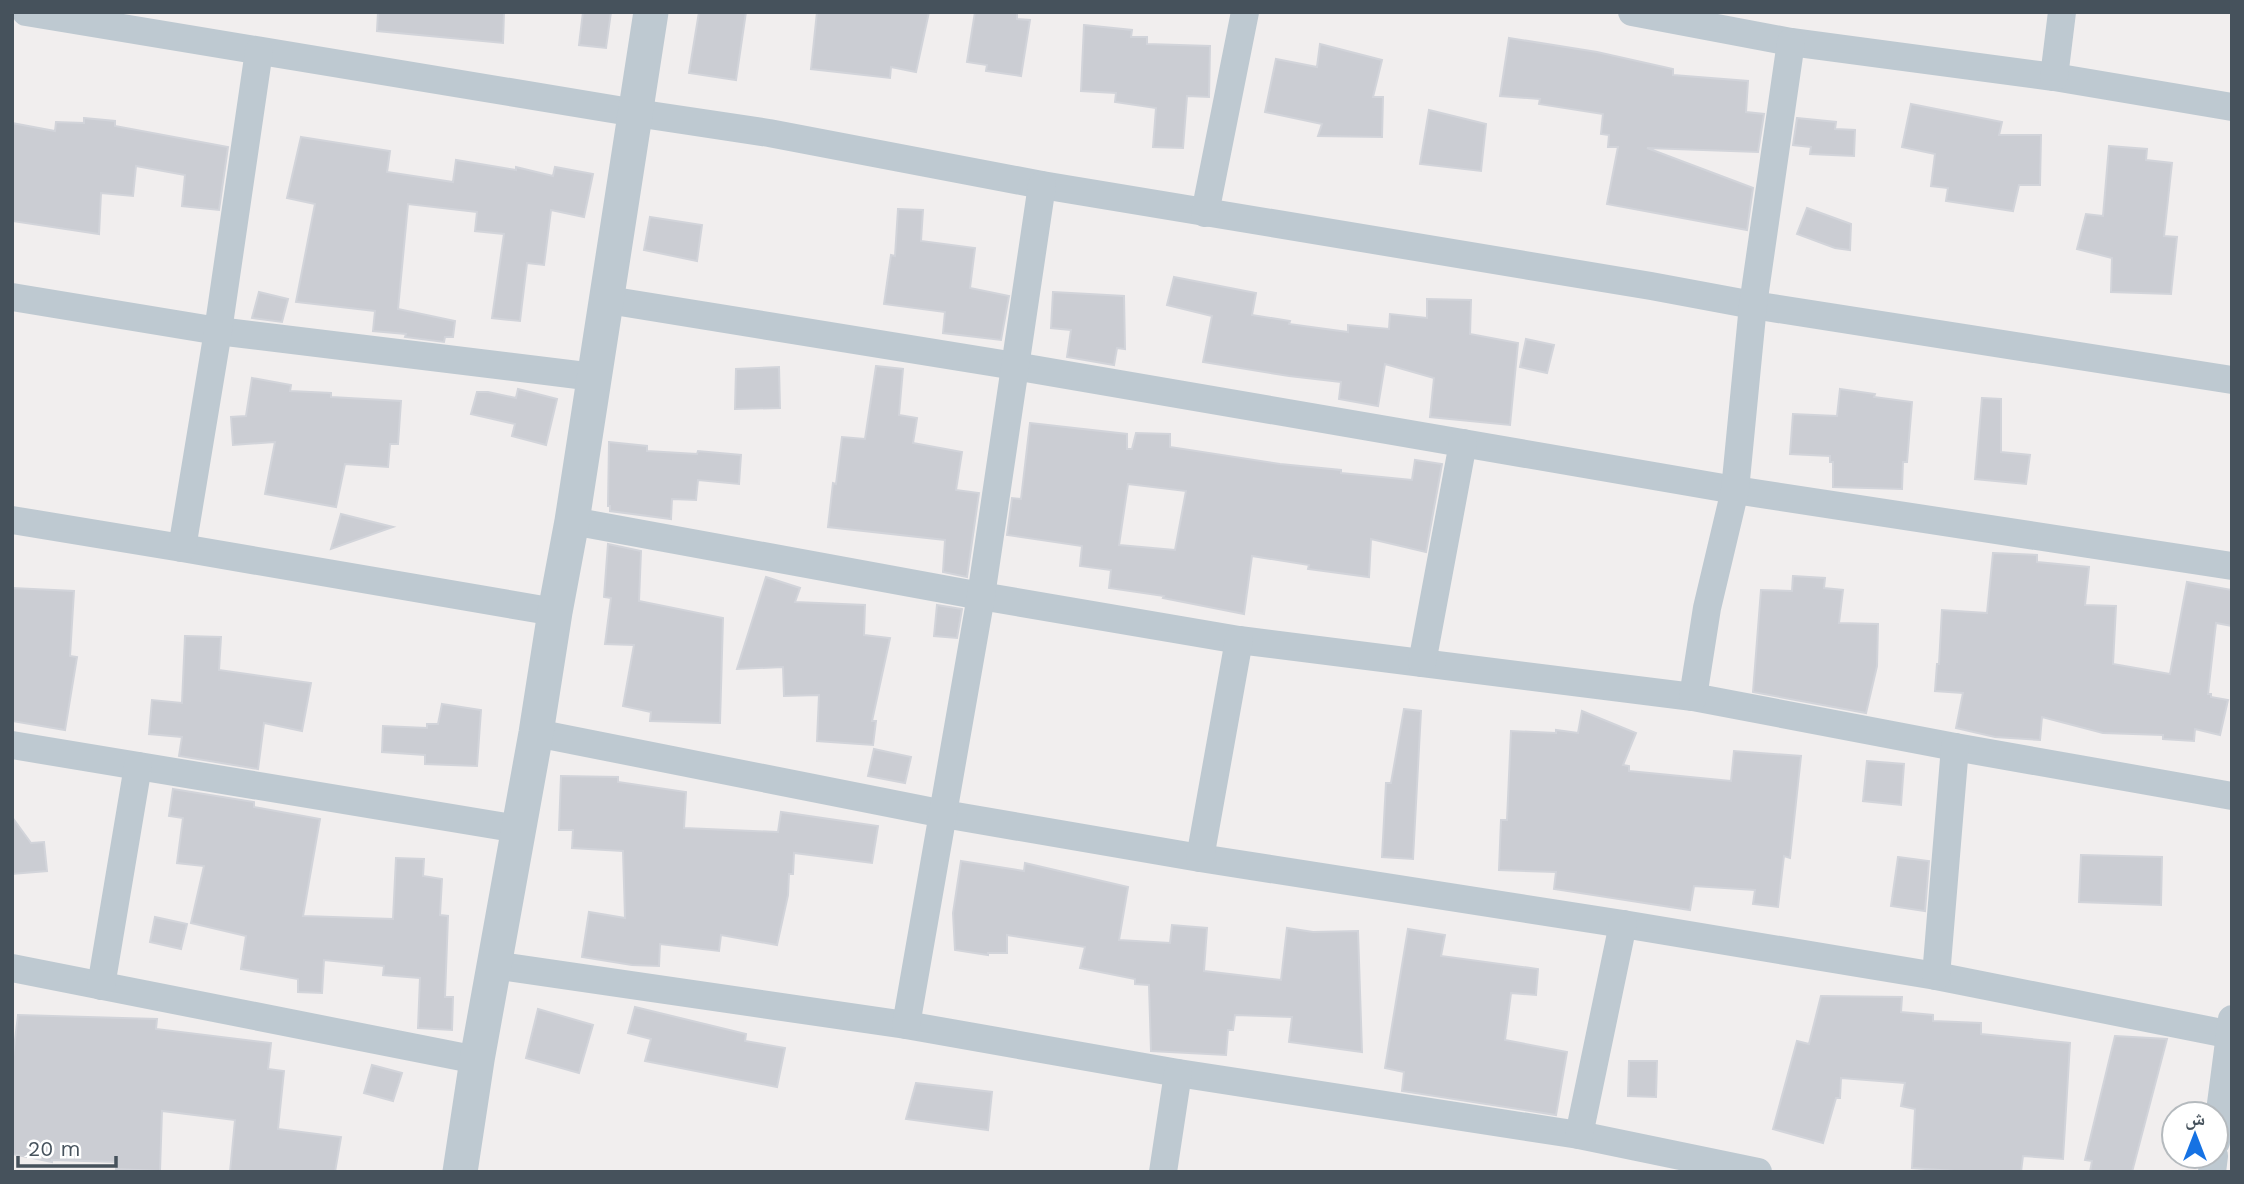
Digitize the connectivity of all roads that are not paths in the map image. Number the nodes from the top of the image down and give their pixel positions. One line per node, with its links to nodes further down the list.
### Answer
1 (651, 12): 10 (street)
2 (1244, 12): 12 (street)
3 (1632, 12): 6 (street)
4 (2062, 12): 8 (street)
5 (38, 13): 7 (street)
6 (1791, 42): 8 (street); 15 (street)
7 (259, 51): 10 (street); 16 (street)
8 (2053, 77): 9 (street)
9 (2232, 107)
10 (636, 113): 11 (street); 14 (street)
11 (1042, 186): 12 (street); 17 (street)
12 (1205, 213): 15 (street)
13 (12, 297): 16 (street)
14 (608, 300): 17 (street); 18 (street)
15 (1753, 305): 19 (street); 21 (street)
16 (218, 331): 18 (street); 24 (street)
17 (1015, 366): 20 (street); 26 (street)
18 (594, 377): 23 (street)
19 (2232, 380)
20 (1462, 443): 21 (street); 29 (street)
21 (1735, 490): 25 (street); 30 (street)
22 (12, 520): 24 (street)
23 (572, 521): 26 (street); 27 (street)
24 (182, 548): 27 (street)
25 (2232, 566)
26 (981, 596): 28 (street); 36 (street)
27 (555, 612): 31 (street)
28 (1239, 640): 29 (street); 38 (street)
29 (1422, 663): 30 (street)
30 (1693, 697): 33 (street)
31 (536, 733): 36 (street); 37 (street)
32 (12, 745): 34 (street)
33 (1955, 747): 35 (street); 42 (street)
34 (138, 766): 37 (street); 43 (street)
35 (2232, 796)
36 (944, 814): 38 (street); 44 (street)
37 (518, 829): 40 (street)
38 (1200, 859): 39 (street)
39 (1623, 924): 42 (street); 49 (street)
40 (494, 965): 44 (street); 46 (street)
41 (12, 968): 43 (street)
42 (1936, 976): 45 (street)
43 (101, 986): 46 (street)
44 (906, 1025): 47 (street)
45 (2231, 1030): 48 (street)
46 (477, 1060): 50 (street)
47 (1178, 1073): 49 (street); 51 (street)
48 (2222, 1100)
49 (1579, 1135): 52 (street)
50 (460, 1172)
51 (1163, 1172)
52 (1758, 1172)

